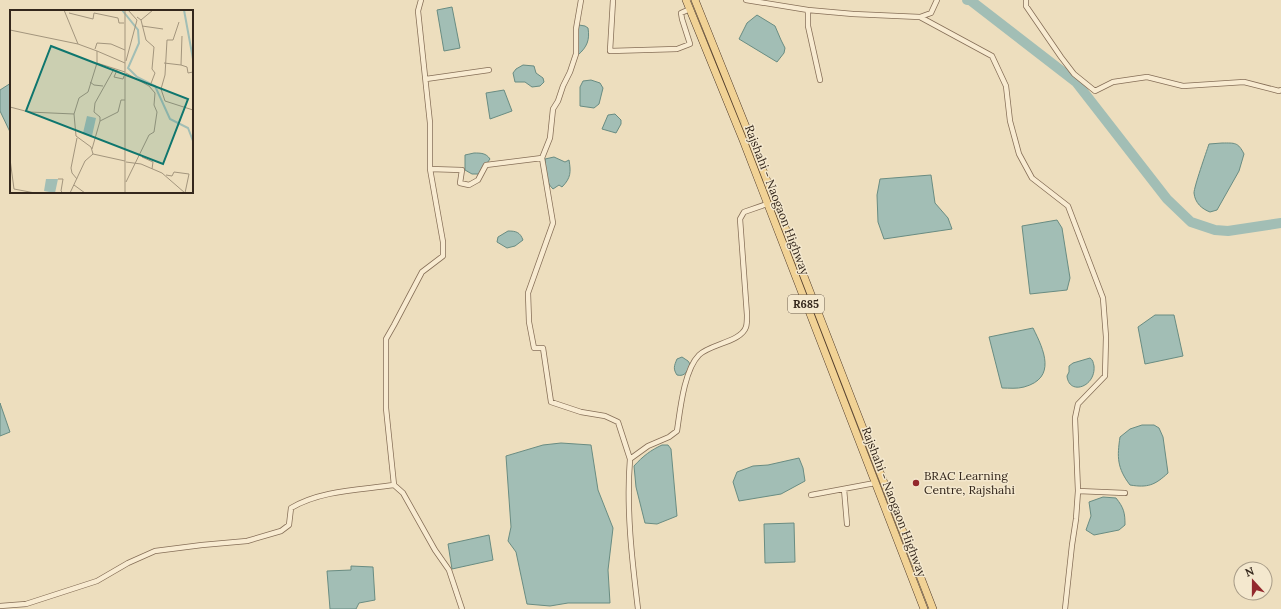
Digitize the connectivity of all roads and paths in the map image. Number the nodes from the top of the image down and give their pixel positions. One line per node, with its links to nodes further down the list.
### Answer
1 (421, 0): 15 (street)
2 (581, 0): 18 (street)
3 (613, 0): 9 (street)
4 (686, 0): 9 (main road, Rajshahi - Naogaon Highway / R685)
5 (695, 0): 12 (main road, Rajshahi - Naogaon Highway / R685)
6 (746, 0): 10 (street)
7 (937, 0): 11 (street)
8 (1026, 0): 17 (street)
9 (690, 9): 13 (main road, Rajshahi - Naogaon Highway / R685)
10 (808, 10): 11 (street); 16 (street)
11 (920, 17): 25 (street)
12 (714, 48): 13 (main road); 33 (main road, Rajshahi - Naogaon Highway / R685)
13 (707, 51): 20 (main road, Rajshahi - Naogaon Highway / R685)
14 (490, 70): 15 (street)
15 (426, 79): 19 (street)
16 (820, 80)
17 (1281, 90)
18 (542, 158): 19 (street); 21 (street)
19 (430, 169): 23 (street)
20 (767, 204): 21 (street); 22 (main road, Rajshahi - Naogaon Highway / R685)
21 (630, 459): 31 (street)
22 (875, 483): 24 (street); 32 (main road, Rajshahi - Naogaon Highway / R685)
23 (394, 485): 29 (street); 30 (street)
24 (844, 489): 27 (street); 28 (street)
25 (1078, 492): 26 (street); 34 (street)
26 (1125, 493)
27 (811, 495)
28 (847, 524)
29 (0, 606)
30 (462, 609)
31 (638, 609)
32 (924, 609)
33 (933, 609)
34 (1065, 609)

